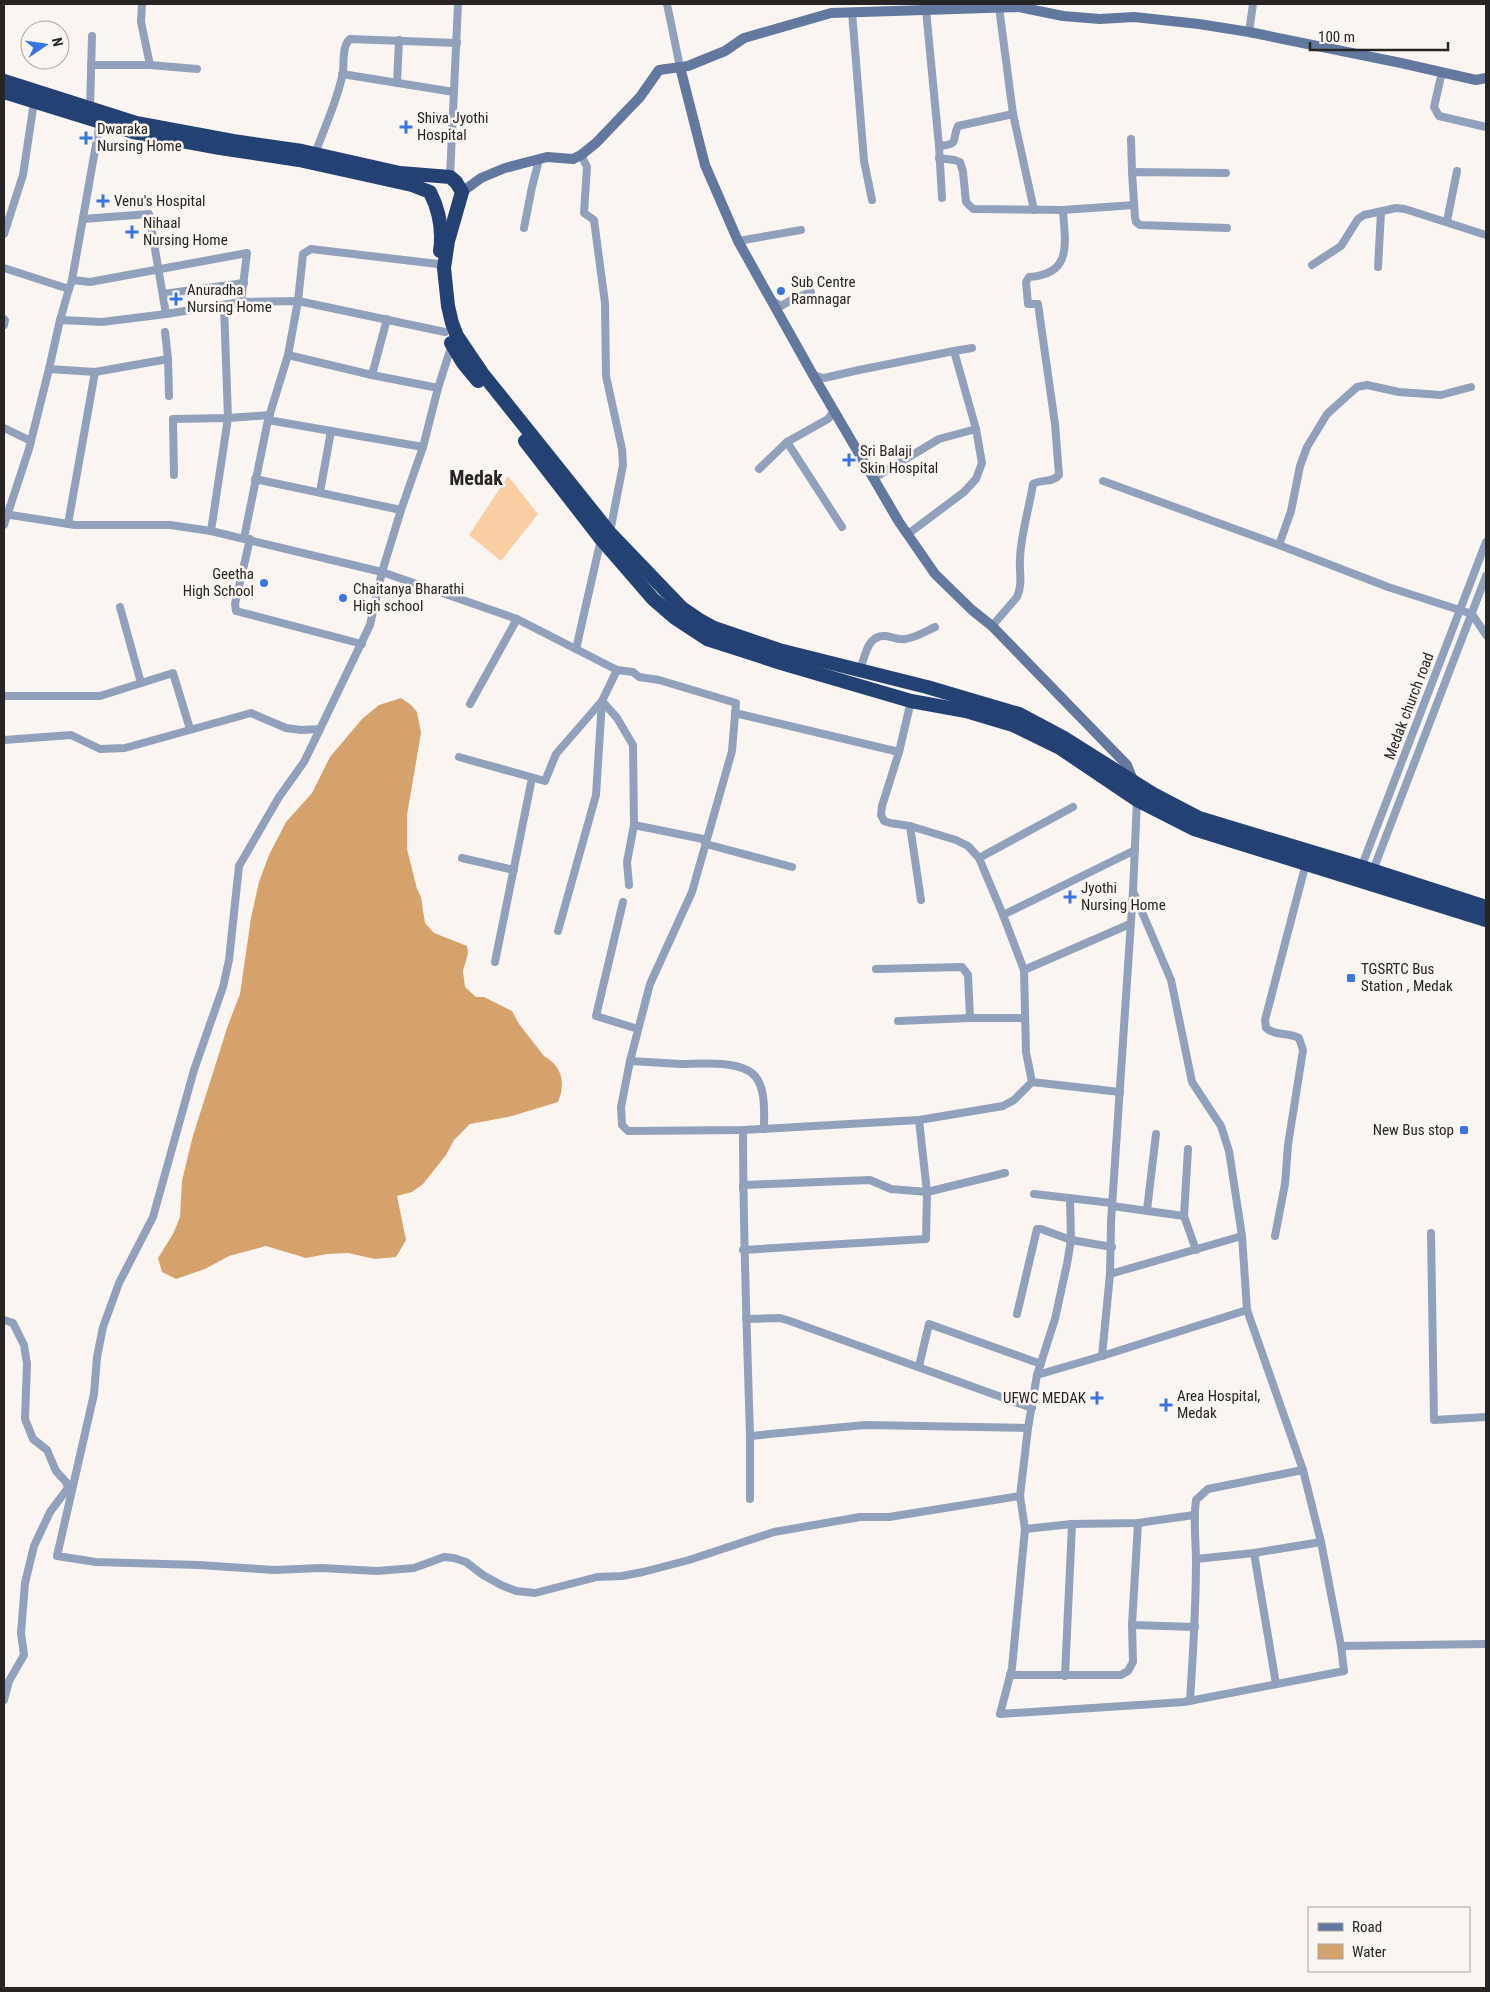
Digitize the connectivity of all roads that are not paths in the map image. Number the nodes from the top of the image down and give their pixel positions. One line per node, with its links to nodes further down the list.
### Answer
1 (142, 4): 13 (street)
2 (458, 4): 11 (street)
3 (667, 4): 14 (street)
4 (1253, 4): 8 (street)
5 (999, 7): 6 (street); 8 (street); 25 (street)
6 (926, 10): 7 (street); 29 (street)
7 (852, 12): 14 (street); 40 (street)
8 (1249, 32): 16 (street)
9 (92, 36): 12 (street)
10 (399, 40): 11 (street); 17 (street); 20 (street)
11 (457, 43): 22 (street)
12 (91, 64): 13 (street); 24 (street)
13 (150, 64): 15 (street)
14 (680, 67): 31 (street); 52 (street)
15 (197, 69)
16 (1442, 72): 18 (street); 27 (street)
17 (342, 74): 20 (street); 30 (street)
18 (1486, 78)
19 (4, 81): 24 (highway)
20 (398, 83): 22 (street)
21 (4, 92): 23 (highway)
22 (454, 92): 37 (street)
23 (34, 102): 26 (highway); 50 (street)
24 (90, 108): 30 (highway)
25 (1013, 114): 29 (street); 42 (street)
26 (100, 122): 45 (street); 53 (highway)
27 (1486, 127)
28 (1131, 138): 35 (street)
29 (939, 146): 32 (street)
30 (315, 154): 37 (highway)
31 (581, 155): 33 (street); 107 (street)
32 (939, 158): 39 (street); 42 (street)
33 (539, 160): 38 (street); 47 (street)
34 (1457, 171): 46 (street)
35 (1132, 172): 36 (street); 41 (street)
36 (1226, 173)
37 (450, 177): 38 (highway)
38 (462, 192): 107 (highway)
39 (942, 198)
40 (872, 200)
41 (1134, 205): 43 (street); 48 (street)
42 (1034, 210): 43 (street)
43 (1063, 210): 117 (street)
44 (1381, 212): 46 (street); 54 (street); 55 (street)
45 (83, 219): 57 (street); 58 (street)
46 (1446, 221): 51 (street)
47 (524, 228)
48 (1227, 228)
49 (801, 230): 52 (street)
50 (4, 234)
51 (1486, 235)
52 (738, 241): 63 (street)
53 (438, 264): 64 (street); 73 (highway)
54 (1312, 265)
55 (1378, 267)
56 (4, 268): 60 (street)
57 (158, 270): 58 (street); 59 (street); 62 (street)
58 (72, 280): 60 (street)
59 (244, 283): 62 (street); 65 (street)
60 (69, 289): 70 (street)
61 (811, 292): 63 (street)
62 (163, 294): 67 (street)
63 (771, 300): 80 (street)
64 (298, 301): 65 (street); 69 (street); 76 (street)
65 (241, 302): 66 (street)
66 (224, 306): 67 (street); 86 (street)
67 (166, 314): 70 (street)
68 (4, 319): 71 (street)
69 (388, 319): 73 (street); 81 (street)
70 (60, 320): 78 (street)
71 (4, 325)
72 (165, 332): 77 (street)
73 (449, 338): 83 (street); 107 (highway)
74 (972, 348): 75 (street)
75 (954, 351): 80 (street); 89 (street)
76 (288, 355): 81 (street); 87 (street)
77 (168, 359): 79 (street); 84 (street)
78 (49, 369): 79 (street); 91 (street)
79 (95, 372): 102 (street)
80 (813, 375): 85 (street)
81 (372, 376): 83 (street)
82 (1471, 387): 110 (street)
83 (438, 388): 93 (street)
84 (169, 396)
85 (834, 411): 92 (street); 96 (street)
86 (228, 418): 87 (street); 95 (street); 105 (street)
87 (269, 418): 90 (street); 97 (street)
88 (4, 428): 91 (street)
89 (976, 429): 96 (street); 106 (street)
90 (331, 432): 93 (street); 99 (street)
91 (31, 441): 101 (street)
92 (787, 442): 94 (street); 104 (street)
93 (423, 447): 100 (street)
94 (759, 469)
95 (174, 475)
96 (874, 478): 106 (street)
97 (255, 480): 99 (street); 108 (street)
98 (1103, 481): 110 (street)
99 (320, 492): 100 (street)
100 (401, 510): 111 (street)
101 (5, 515): 102 (street); 103 (street)
102 (68, 524): 105 (street)
103 (4, 525)
104 (842, 526)
105 (211, 531): 108 (street)
106 (908, 534): 117 (street)
107 (605, 536): 121 (street); 123 (highway); 127 (highway)
108 (247, 539): 111 (street); 120 (street)
109 (1486, 542): 114 (street, Medak church road)
110 (1279, 544): 114 (street)
111 (382, 572): 116 (street); 120 (street)
112 (1486, 576): 115 (street, Medak church road)
113 (120, 608): 124 (street)
114 (1460, 609): 115 (street); 148 (street, Medak church road)
115 (1472, 614): 119 (street); 148 (street, Medak church road)
116 (517, 619): 121 (street); 128 (street)
117 (992, 626): 136 (street)
118 (935, 627): 123 (street)
119 (1486, 636)
120 (362, 644): 131 (street)
121 (576, 648): 122 (street)
122 (617, 670): 126 (street); 129 (street)
123 (860, 670): 136 (highway)
124 (141, 683): 125 (street); 130 (street)
125 (4, 696)
126 (602, 701): 135 (street); 139 (street); 157 (street)
127 (911, 701): 133 (street); 137 (highway)
128 (470, 704)
129 (735, 713): 133 (street); 141 (street)
130 (190, 729): 131 (street); 132 (street)
131 (320, 729): 202 (street)
132 (4, 740)
133 (899, 752): 140 (street)
134 (459, 757): 135 (street)
135 (532, 778): 147 (street)
136 (1134, 782): 137 (street); 148 (highway)
137 (1137, 800): 142 (street); 145 (highway)
138 (1073, 808): 144 (street)
139 (634, 825): 141 (street); 149 (street)
140 (910, 826): 144 (street); 151 (street)
141 (706, 844): 146 (street); 164 (street)
142 (1134, 850): 150 (street); 154 (street)
143 (462, 858): 147 (street)
144 (979, 858): 154 (street)
145 (1306, 864): 148 (highway); 183 (street)
146 (792, 867)
147 (514, 870): 158 (street)
148 (1365, 875): 153 (highway); 155 (highway)
149 (629, 885)
150 (1133, 891): 156 (street); 182 (street)
151 (921, 900)
152 (623, 902): 164 (street)
153 (1486, 907)
154 (1003, 915): 160 (street)
155 (1486, 920)
156 (1130, 924): 160 (street); 167 (street)
157 (558, 931)
158 (495, 962)
159 (876, 969): 161 (street)
160 (1024, 970): 162 (street)
161 (970, 1018): 162 (street); 163 (street)
162 (1025, 1018): 166 (street)
163 (898, 1022)
164 (638, 1030): 165 (street)
165 (630, 1061): 169 (street); 170 (street)
166 (1032, 1082): 167 (street); 168 (street)
167 (1120, 1092): 178 (street)
168 (920, 1120): 169 (street); 175 (street)
169 (764, 1129): 170 (street)
170 (743, 1130): 174 (street)
171 (1156, 1134): 179 (street)
172 (1188, 1150): 180 (street)
173 (1005, 1174): 175 (street)
174 (743, 1189): 175 (street); 186 (street)
175 (927, 1192): 186 (street)
176 (1034, 1194): 177 (street)
177 (1070, 1198): 178 (street); 184 (street)
178 (1112, 1204): 179 (street); 185 (street)
179 (1147, 1210): 180 (street)
180 (1184, 1216): 187 (street)
181 (1431, 1233): 198 (street)
182 (1242, 1236): 187 (street); 189 (street)
183 (1275, 1236)
184 (1071, 1240): 185 (street); 190 (street); 194 (street)
185 (1112, 1247): 188 (street)
186 (743, 1250): 191 (street)
187 (1196, 1250): 188 (street)
188 (1110, 1274): 193 (street)
189 (1247, 1310): 193 (street); 201 (street)
190 (1017, 1314)
191 (746, 1319): 195 (street); 200 (street)
192 (4, 1320): 218 (street)
193 (1102, 1356): 196 (street)
194 (1041, 1364): 195 (street); 196 (street)
195 (918, 1366): 197 (street)
196 (1037, 1374): 197 (street)
197 (1032, 1408): 199 (street)
198 (1486, 1417)
199 (1028, 1428): 200 (street); 202 (street)
200 (750, 1436): 203 (street)
201 (1303, 1470): 204 (street); 208 (street)
202 (1020, 1496): 207 (street)
203 (750, 1499)
204 (1194, 1515): 205 (street); 210 (street)
205 (1138, 1523): 206 (street); 211 (street)
206 (1072, 1524): 207 (street); 216 (street)
207 (1025, 1529): 215 (street)
208 (1321, 1542): 209 (street); 214 (street)
209 (1254, 1553): 210 (street); 217 (street)
210 (1196, 1559): 212 (street)
211 (1132, 1625): 212 (street); 216 (street)
212 (1195, 1627): 219 (street)
213 (1486, 1644): 214 (street)
214 (1341, 1646): 217 (street)
215 (1010, 1675): 216 (street); 219 (street)
216 (1065, 1676)
217 (1276, 1684): 219 (street)
218 (4, 1700)
219 (1190, 1701)

